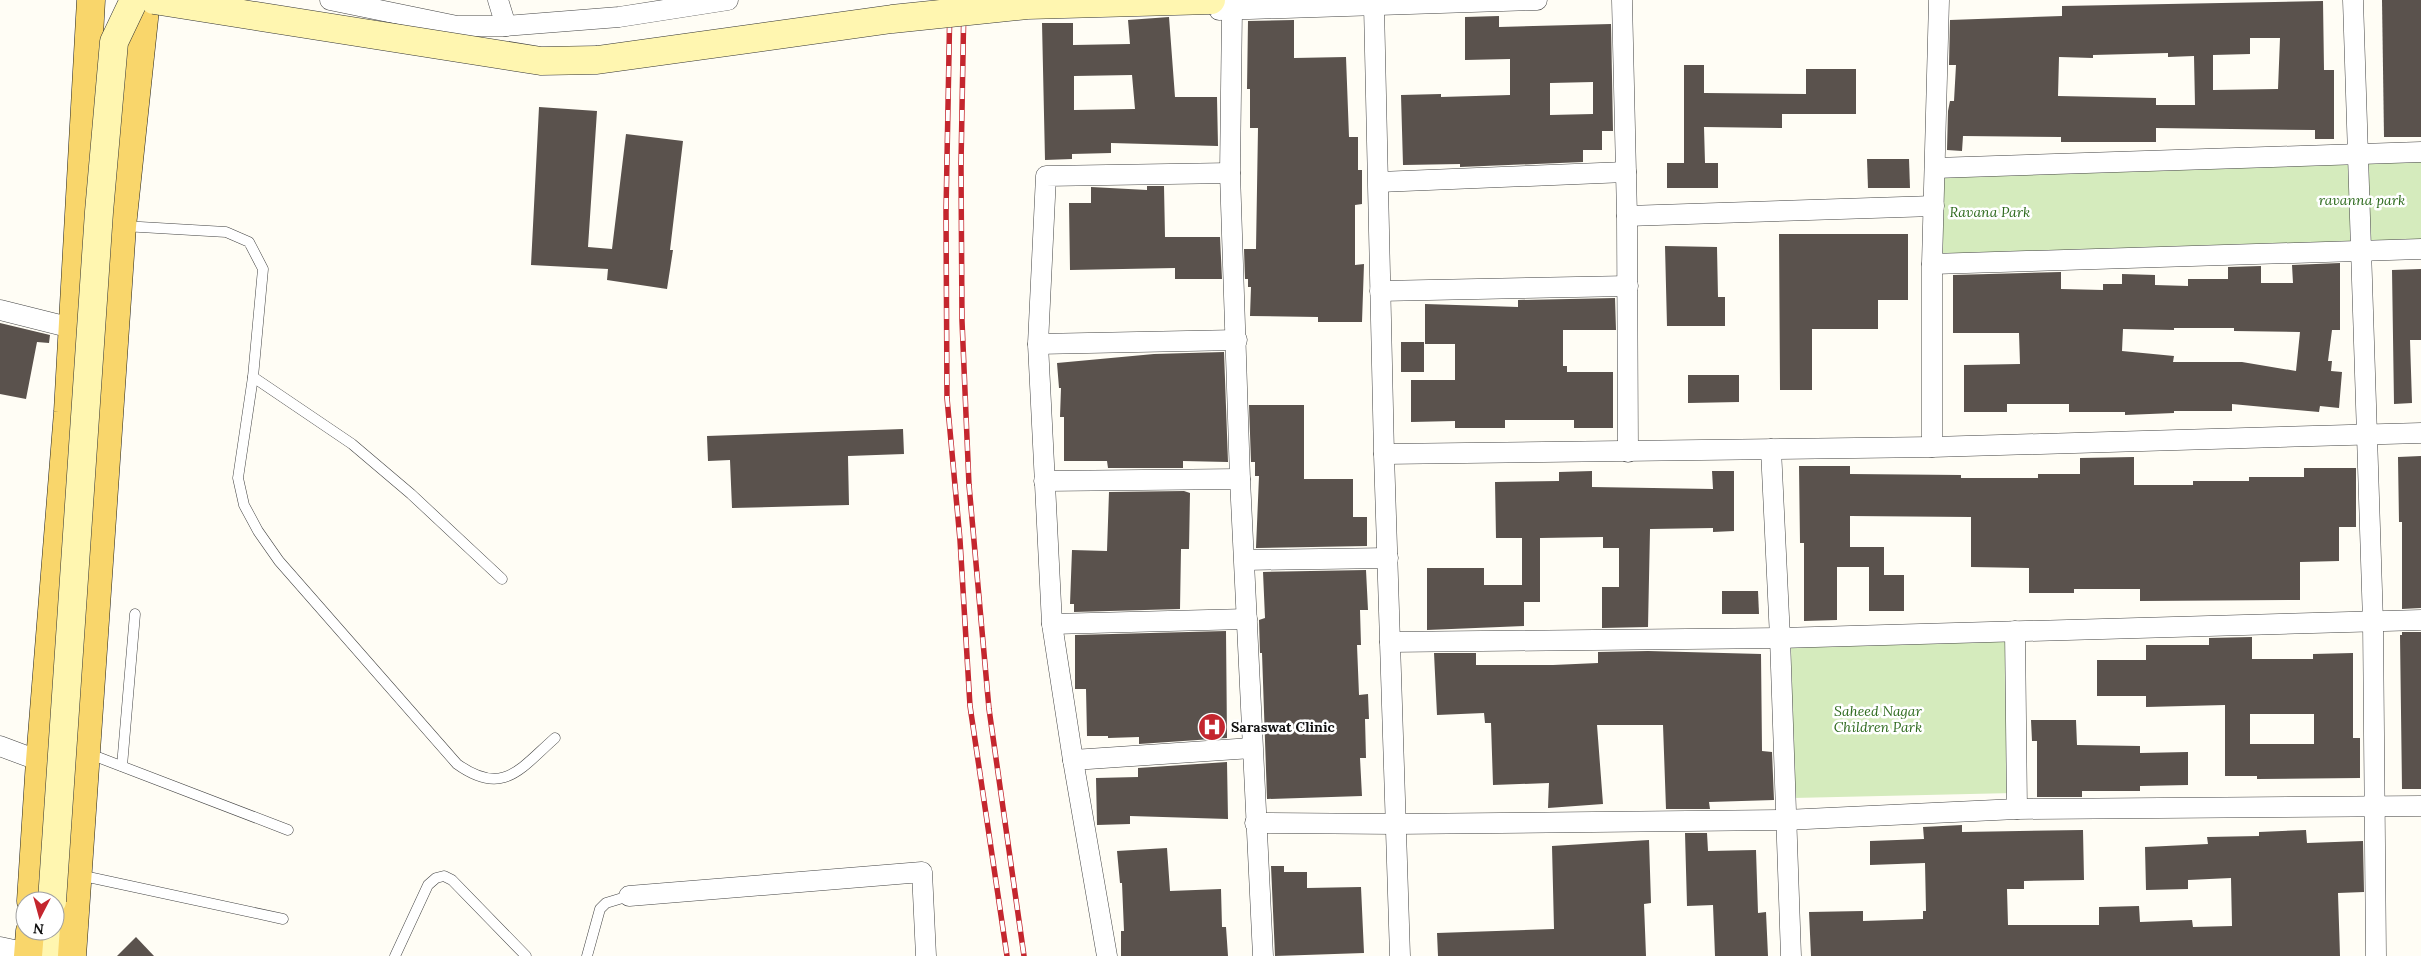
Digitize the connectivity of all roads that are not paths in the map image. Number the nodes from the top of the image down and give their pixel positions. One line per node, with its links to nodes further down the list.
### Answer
1 (91, 0): 32 (main road)
2 (134, 0): 73 (street, bridge)
3 (146, 0): 25 (main road)
4 (154, 0): 12 (street, bridge)
5 (330, 0): 16 (street)
6 (498, 0): 16 (street)
7 (728, 0): 16 (street)
8 (1537, 0): 13 (street)
9 (1622, 0): 20 (street)
10 (1939, 0): 19 (street)
11 (2353, 0): 17 (street)
12 (1221, 5): 13 (street); 14 (street); 21 (street)
13 (1374, 6): 22 (street)
14 (1077, 7): 15 (street)
15 (1028, 19)
16 (506, 26)
17 (2358, 152): 18 (street); 19 (street); 27 (street)
18 (2421, 152)
19 (1936, 168): 23 (street)
20 (1626, 172): 22 (street); 24 (street)
21 (1230, 173): 33 (street); 34 (street)
22 (1379, 182): 30 (street)
23 (1934, 206): 24 (street); 28 (street)
24 (1627, 216): 29 (street)
25 (122, 226): 35 (lane); 39 (main road)
26 (2421, 248): 27 (street)
27 (2361, 250): 28 (street); 37 (street)
28 (1932, 264): 40 (street)
29 (1628, 286): 30 (street); 42 (street)
30 (1380, 291): 43 (street)
31 (0, 310): 32 (street)
32 (72, 328): 38 (main road)
33 (1237, 340): 34 (street); 44 (street)
34 (1038, 344): 45 (street)
35 (252, 377): 48 (lane); 57 (lane)
36 (2421, 434): 37 (street)
37 (2368, 435): 40 (street); 52 (street)
38 (66, 436): 39 (main road); 62 (main road)
39 (106, 439): 60 (main road)
40 (1932, 447): 41 (street)
41 (1771, 449): 42 (street); 55 (street)
42 (1628, 452): 43 (street)
43 (1384, 454): 46 (street)
44 (1240, 480): 45 (street); 47 (street)
45 (1044, 481): 53 (street)
46 (1388, 558): 47 (street); 56 (street)
47 (1245, 560): 50 (street)
48 (502, 579)
49 (135, 614): 63 (lane)
50 (1247, 619): 53 (street); 59 (street)
51 (2421, 620): 52 (street)
52 (2374, 622): 54 (street); 65 (street)
53 (1052, 624): 61 (street)
54 (2015, 632): 55 (street); 66 (street)
55 (1780, 638): 56 (street); 67 (street)
56 (1390, 642): 69 (street)
57 (555, 738)
58 (0, 746): 62 (street)
59 (1252, 748): 61 (street); 68 (street)
60 (86, 752): 63 (lane); 71 (main road)
61 (1073, 760): 83 (street)
62 (40, 761): 72 (main road)
63 (122, 766): 70 (lane)
64 (2421, 806): 65 (street)
65 (2375, 807): 66 (street); 87 (street)
66 (2017, 809): 67 (street)
67 (1786, 820): 69 (street); 86 (street)
68 (1255, 823): 69 (street); 84 (street)
69 (1395, 824): 85 (street)
70 (288, 830)
71 (76, 875): 75 (lane); 78 (main road)
72 (33, 891)
73 (53, 891)
74 (629, 896): 81 (lane); 82 (street)
75 (283, 919)
76 (0, 947): 77 (street)
77 (34, 949)
78 (72, 956)
79 (395, 956): 80 (lane)
80 (526, 956)
81 (587, 956)
82 (926, 956)
83 (1107, 956)
84 (1263, 956)
85 (1400, 956)
86 (1790, 956)
87 (2376, 956)

